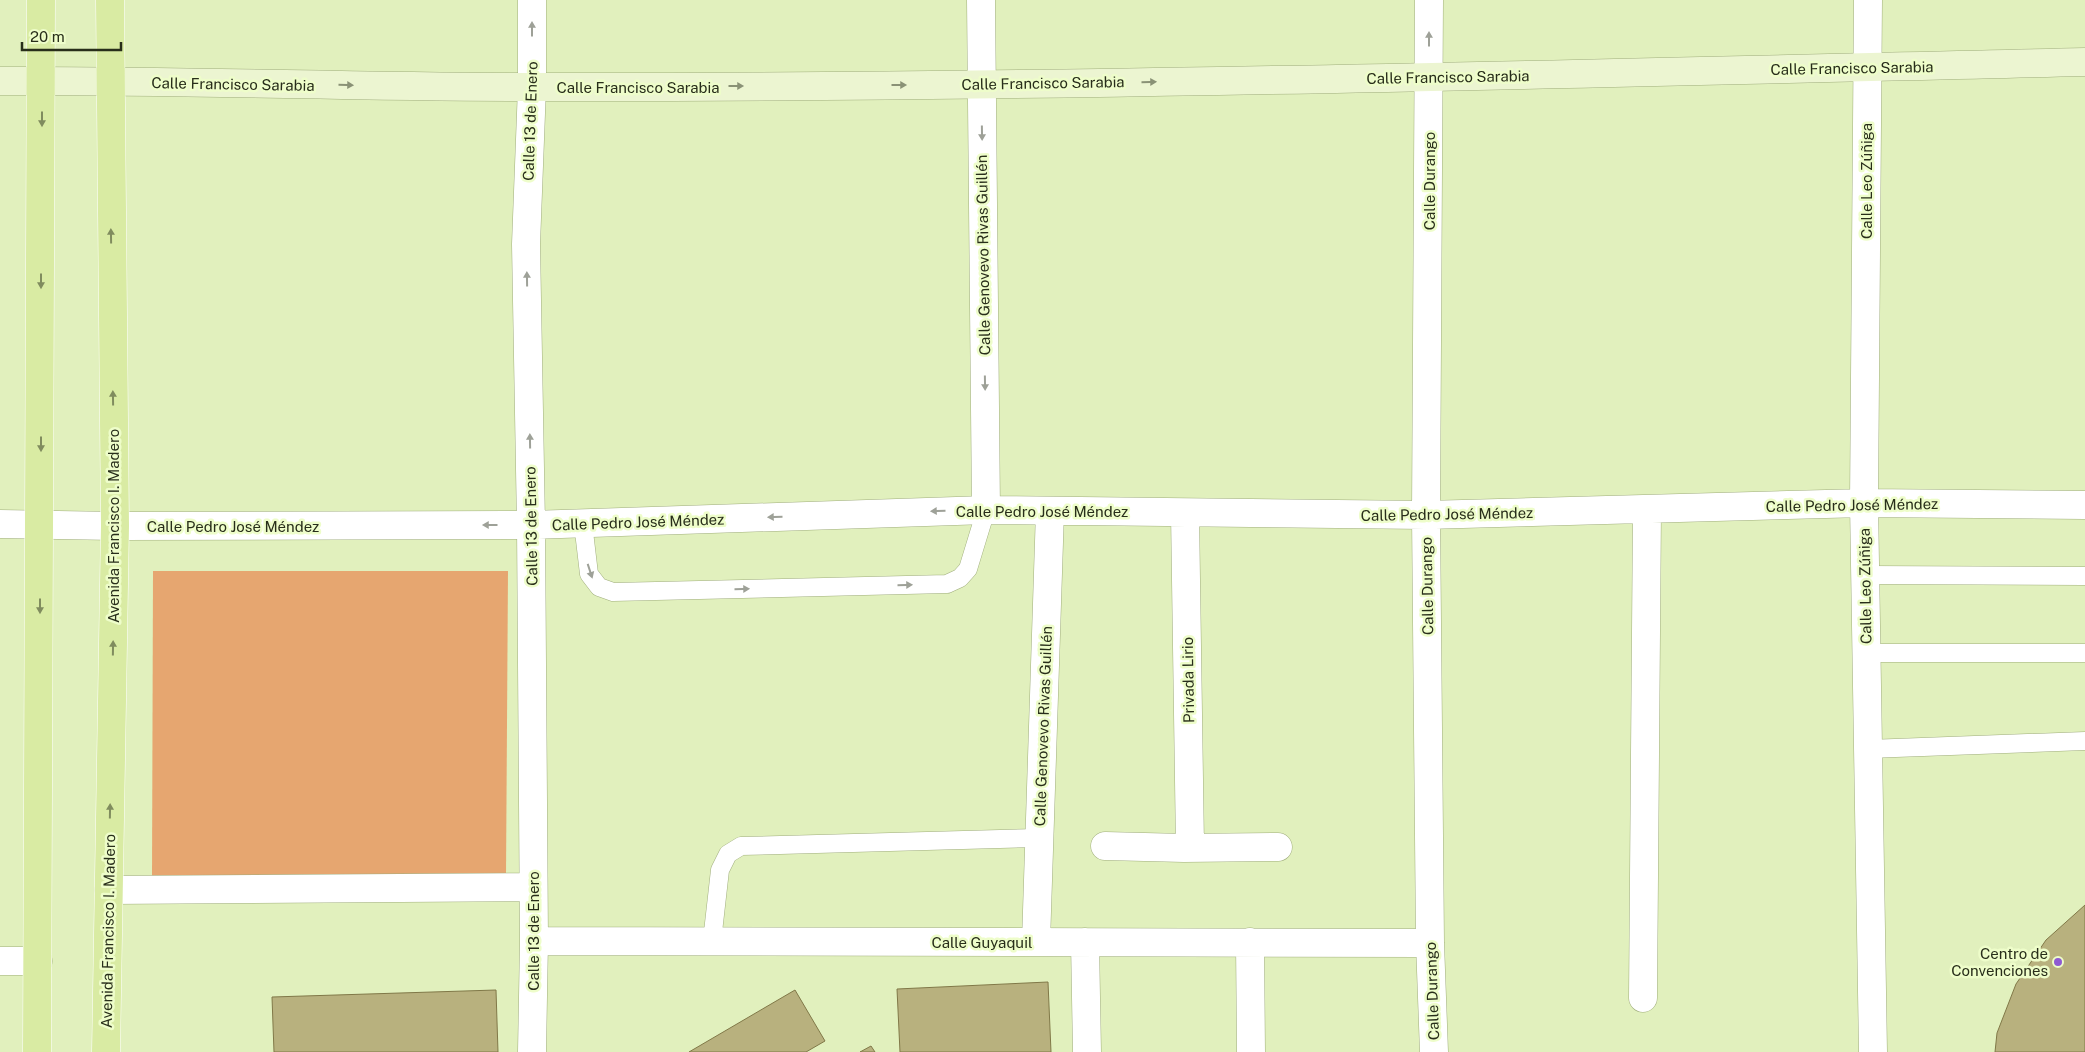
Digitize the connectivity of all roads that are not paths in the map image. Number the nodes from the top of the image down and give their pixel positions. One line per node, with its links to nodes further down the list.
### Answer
1 (42, 0): 10 (main road)
2 (110, 0): 12 (main road, Avenida Francisco I. Madero)
3 (532, 0): 14 (street, Calle 13 de Enero, one-way to 3)
4 (981, 0): 13 (street, Calle Genovevo Rivas Guillén)
5 (1429, 0): 9 (street, Calle Durango, one-way to 5)
6 (1868, 0): 8 (street, Calle Leo Zúñiga)
7 (2085, 62): 8 (main road, Calle Francisco Sarabia)
8 (1867, 67): 9 (main road, Calle Francisco Sarabia); 15 (street, Calle Leo Zúñiga)
9 (1430, 78): 13 (main road, Calle Francisco Sarabia, one-way to 9); 21 (street, Calle Durango)
10 (42, 80): 11 (main road, Calle Francisco Sarabia); 12 (main road, Calle Francisco Sarabia); 24 (main road, one-way to 24)
11 (0, 81)
12 (110, 82): 14 (main road, Calle Francisco Sarabia, one-way to 14); 26 (main road, Avenida Francisco I. Madero, one-way to 12)
13 (981, 84): 14 (main road, Calle Francisco Sarabia, one-way to 13); 17 (street, Calle Genovevo Rivas Guillén, one-way to 17)
14 (532, 87): 25 (street, Calle 13 de Enero, one-way to 14)
15 (1864, 503): 16 (street, Calle Pedro José Méndez); 18 (street, Calle Pedro José Méndez); 27 (street, Calle Leo Zúñiga)
16 (2085, 505)
17 (986, 510): 19 (street, Calle Pedro José Méndez); 22 (street, Calle Pedro José Méndez, one-way to 22); 22 (lane, one-way to 17)
18 (1647, 510): 21 (street, Calle Pedro José Méndez); 47 (street)
19 (1050, 511): 20 (street, Calle Pedro José Méndez); 33 (street, Calle Genovevo Rivas Guillén)
20 (1185, 513): 21 (street, Calle Pedro José Méndez); 35 (street, Privada Lirio)
21 (1426, 516): 44 (street, Calle Durango)
22 (583, 523): 25 (street, Calle Pedro José Méndez)
23 (0, 524): 24 (street, Calle Pedro José Méndez)
24 (41, 525): 26 (street, Calle Pedro José Méndez); 46 (main road, one-way to 46)
25 (531, 525): 26 (street, Calle Pedro José Méndez, one-way to 26); 37 (street, Calle 13 de Enero)
26 (115, 526): 38 (main road, Avenida Francisco I. Madero, one-way to 26)
27 (1866, 575): 28 (lane); 30 (street, Calle Leo Zúñiga)
28 (2085, 576)
29 (2085, 653): 30 (lane)
30 (1866, 654): 32 (street, Calle Leo Zúñiga)
31 (2085, 741): 32 (lane)
32 (1868, 749): 54 (street, Calle Leo Zúñiga)
33 (1039, 838): 40 (lane); 41 (street, Calle Genovevo Rivas Guillén)
34 (1105, 846): 35 (street)
35 (1190, 847): 36 (street)
36 (1278, 847)
37 (534, 888): 38 (street); 39 (street, Calle 13 de Enero)
38 (109, 890): 49 (main road, Avenida Francisco I. Madero)
39 (534, 941): 40 (street, Calle Guyaquil); 50 (street, Calle 13 de Enero)
40 (712, 941): 41 (street, Calle Guyaquil)
41 (1036, 942): 42 (street, Calle Guyaquil)
42 (1085, 942): 43 (street, Calle Guyaquil); 51 (street)
43 (1250, 942): 44 (street, Calle Guyaquil); 52 (street)
44 (1430, 943): 53 (street, Calle Durango)
45 (0, 960): 46 (street)
46 (38, 961): 48 (main road)
47 (1643, 998)
48 (37, 1052)
49 (106, 1052)
50 (532, 1052)
51 (1087, 1052)
52 (1251, 1052)
53 (1434, 1052)
54 (1873, 1052)

